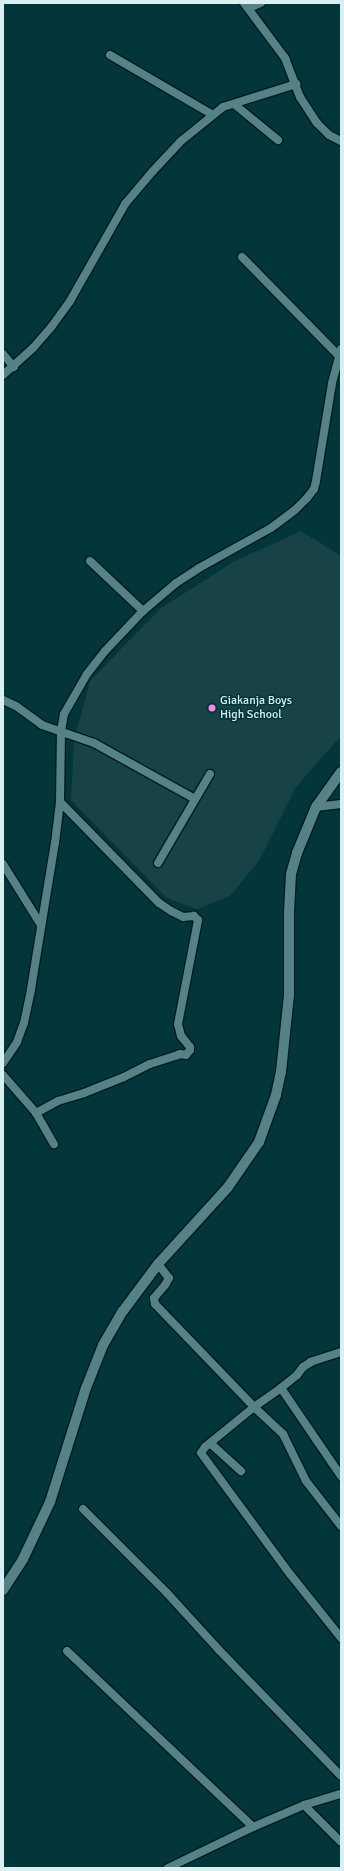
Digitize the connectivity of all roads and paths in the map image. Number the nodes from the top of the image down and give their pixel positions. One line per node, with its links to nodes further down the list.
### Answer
1 (261, 3): 2 (street)
2 (247, 6): 4 (street)
3 (110, 56): 6 (street)
4 (296, 84): 5 (street); 8 (street)
5 (234, 104): 6 (street); 7 (street)
6 (212, 115): 12 (street)
7 (278, 140)
8 (341, 140)
9 (242, 257): 10 (street)
10 (340, 352): 15 (street)
11 (3, 354): 12 (street)
12 (14, 367): 13 (street)
13 (3, 375)
14 (90, 560): 15 (street)
15 (143, 611): 17 (street)
16 (3, 700): 17 (street)
17 (61, 731): 20 (street); 21 (street)
18 (341, 772): 23 (main road)
19 (210, 774): 20 (street)
20 (195, 799): 25 (street)
21 (60, 802): 26 (street); 29 (street)
22 (341, 804): 23 (street)
23 (316, 807): 31 (main road)
24 (3, 864): 26 (street)
25 (158, 864)
26 (41, 925): 27 (street)
27 (3, 1063)
28 (3, 1075): 29 (street)
29 (36, 1113): 30 (street)
30 (54, 1144)
31 (158, 1264): 34 (street); 40 (main road)
32 (341, 1352): 33 (street)
33 (281, 1388): 34 (street); 37 (street)
34 (254, 1407): 35 (street); 39 (street)
35 (210, 1443): 36 (street); 41 (street)
36 (241, 1471)
37 (341, 1476)
38 (83, 1509): 43 (street)
39 (341, 1526)
40 (3, 1590)
41 (341, 1638)
42 (67, 1651): 46 (street)
43 (341, 1776)
44 (341, 1794): 45 (street)
45 (304, 1805): 46 (street); 47 (street)
46 (253, 1826): 48 (street)
47 (341, 1842)
48 (168, 1868)

